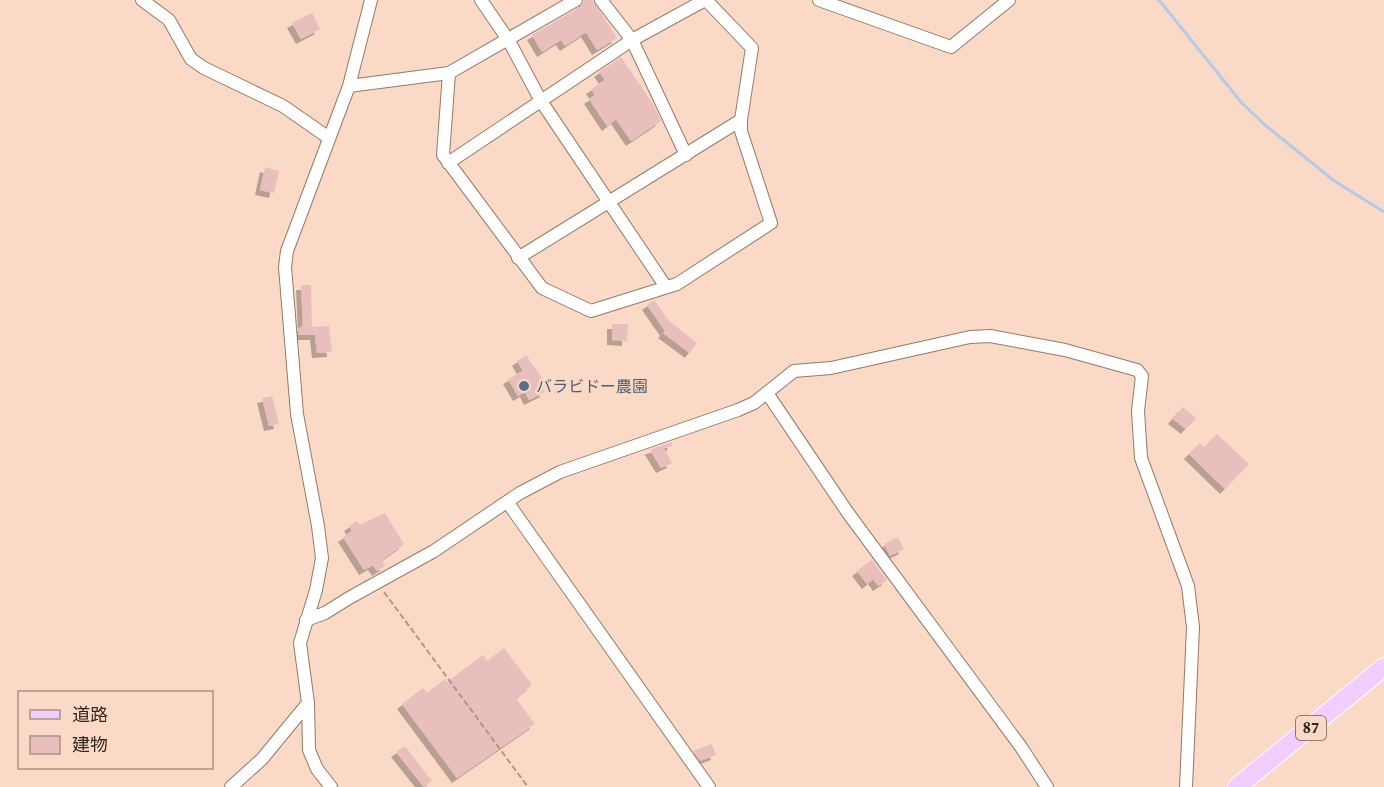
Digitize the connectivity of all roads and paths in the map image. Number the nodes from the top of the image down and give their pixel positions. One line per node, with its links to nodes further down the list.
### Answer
1 (142, 0): 15 (street)
2 (371, 0): 12 (street)
3 (481, 0): 10 (street)
4 (576, 0): 10 (street)
5 (601, 0): 9 (street)
6 (705, 0): 9 (street); 14 (street)
7 (819, 0): 8 (street)
8 (1010, 0)
9 (633, 40): 13 (street); 16 (street)
10 (509, 41): 11 (street); 13 (street)
11 (449, 73): 12 (street); 17 (street)
12 (349, 86): 15 (street)
13 (541, 101): 17 (street); 18 (street)
14 (741, 120): 16 (street); 20 (street)
15 (329, 138): 24 (street)
16 (686, 155): 18 (street)
17 (448, 163): 19 (street)
18 (609, 201): 19 (street); 20 (street)
19 (518, 258): 20 (street)
20 (666, 286)
21 (767, 393): 22 (street); 31 (street); 32 (street)
22 (508, 503): 23 (street); 30 (street)
23 (377, 582): 24 (street); 29 (path)
24 (306, 620): 26 (street)
25 (1384, 668): 33 (main road, 87)
26 (308, 703): 27 (street); 28 (street)
27 (231, 787)
28 (331, 787)
29 (528, 787)
30 (709, 787)
31 (1047, 787)
32 (1186, 787)
33 (1237, 787)

